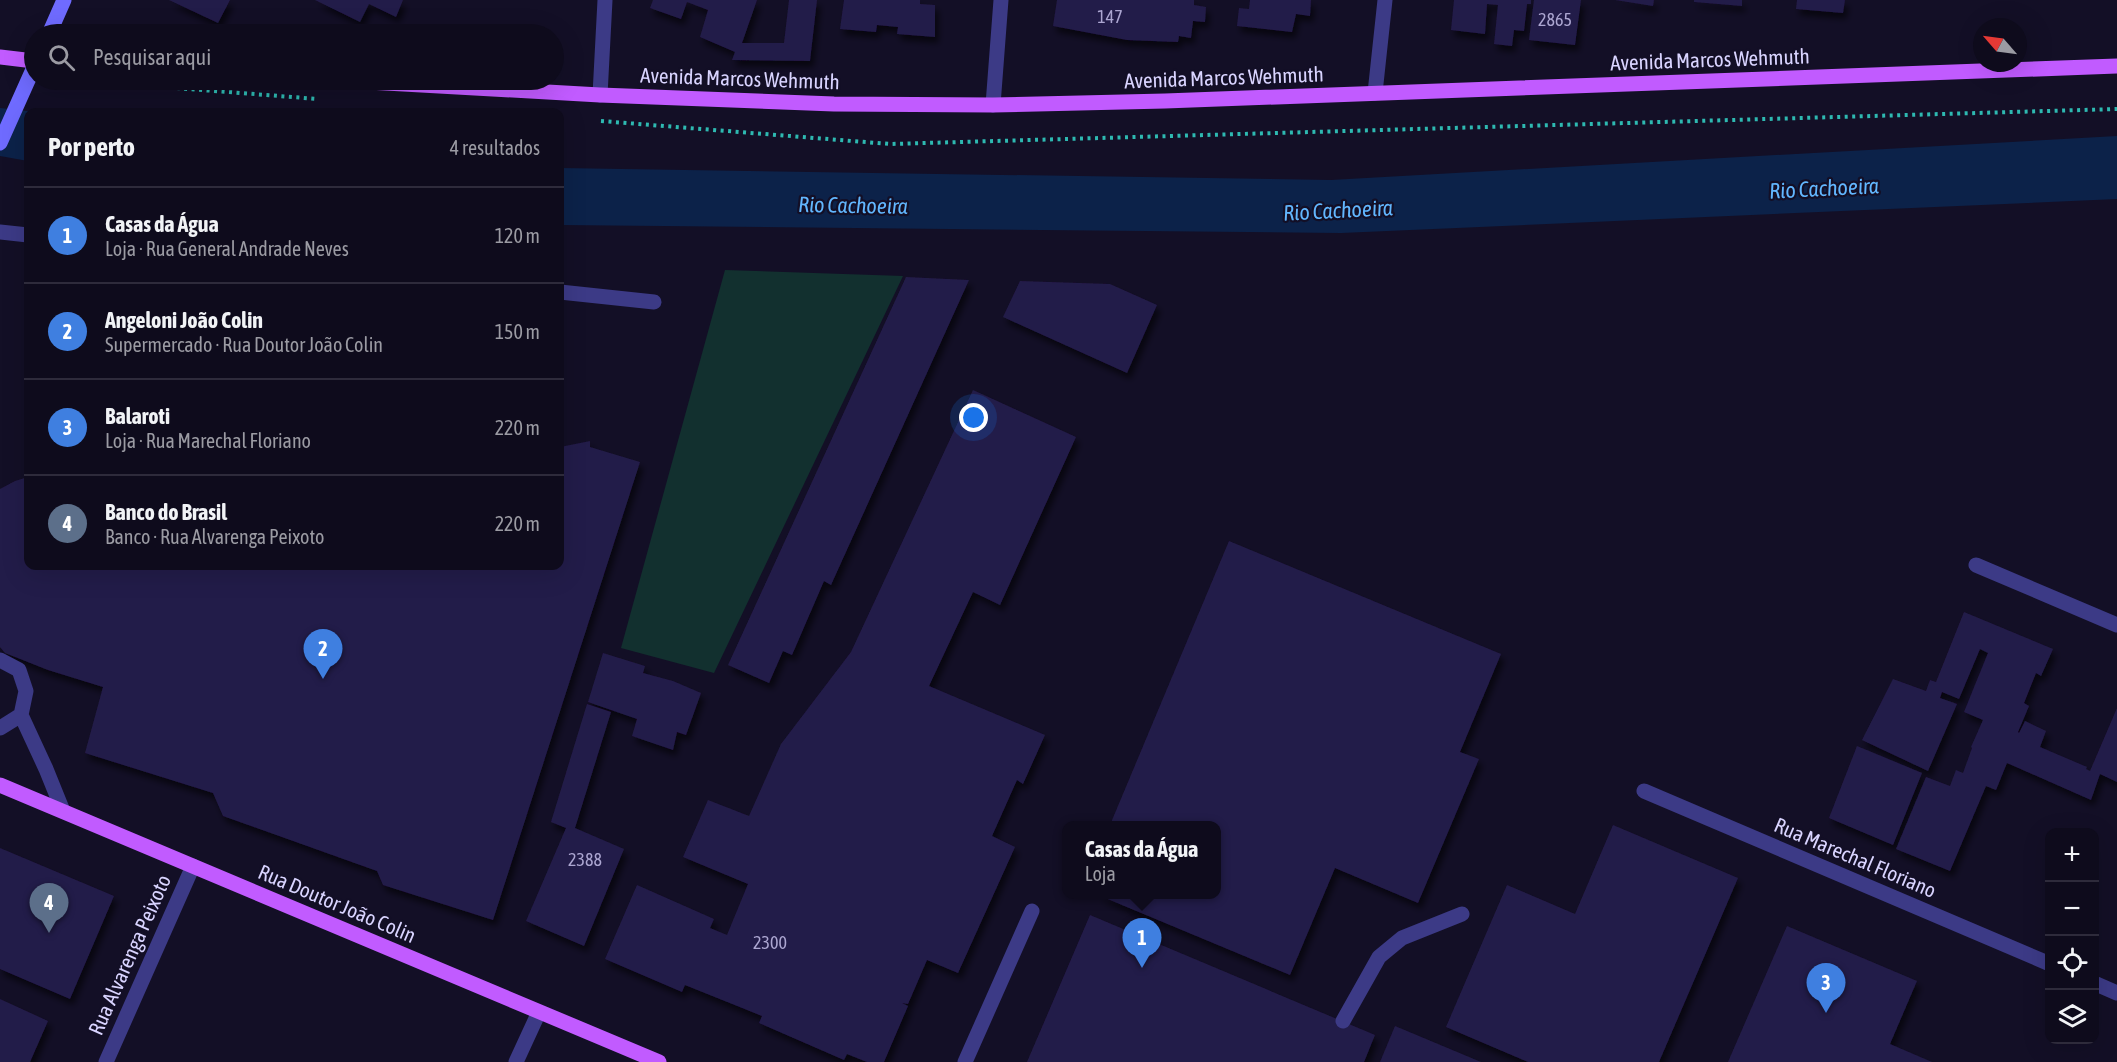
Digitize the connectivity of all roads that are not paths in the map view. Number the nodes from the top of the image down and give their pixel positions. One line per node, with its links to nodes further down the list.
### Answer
1 (64, 0): 5 (street)
2 (605, 0): 12 (street)
3 (1001, 0): 13 (street)
4 (1385, 0): 11 (street)
5 (53, 24)
6 (0, 57): 7 (main road)
7 (24, 60)
8 (2117, 66): 11 (main road, Avenida Marcos Wehmuth)
9 (24, 89): 14 (street)
10 (511, 90): 12 (main road, Avenida Marcos Wehmuth)
11 (1375, 93): 13 (main road, Avenida Marcos Wehmuth)
12 (600, 95): 13 (main road, Avenida Marcos Wehmuth)
13 (993, 105)
14 (0, 143)
15 (0, 232): 16 (street)
16 (24, 235)
17 (564, 292): 18 (street)
18 (654, 302)
19 (1976, 565): 20 (street)
20 (2117, 625)
21 (0, 660): 22 (street)
22 (21, 715): 23 (street); 26 (street)
23 (0, 728)
24 (0, 785): 26 (main road, Rua Doutor João Colin)
25 (1644, 790): 30 (street, Rua Marechal Floriano)
26 (63, 811): 27 (main road, Rua Doutor João Colin)
27 (193, 866): 33 (main road, Rua Doutor João Colin); 35 (street, Rua Alvarenga Peixoto)
28 (1032, 911): 38 (street)
29 (1462, 914): 34 (street)
30 (2045, 962)
31 (2099, 985): 32 (street)
32 (2117, 993)
33 (539, 1012): 36 (street); 37 (main road, Rua Doutor João Colin)
34 (1343, 1022)
35 (106, 1062)
36 (516, 1062)
37 (659, 1062)
38 (966, 1062)

